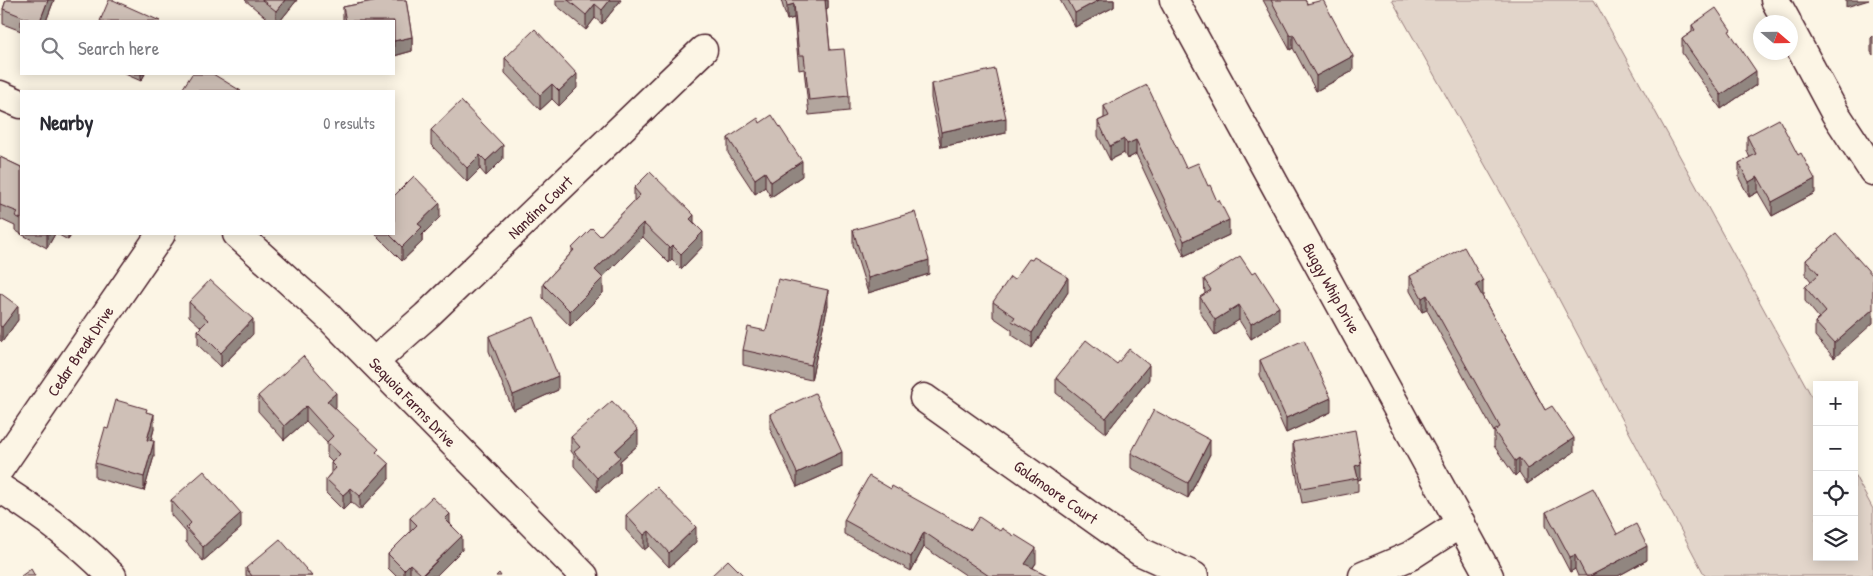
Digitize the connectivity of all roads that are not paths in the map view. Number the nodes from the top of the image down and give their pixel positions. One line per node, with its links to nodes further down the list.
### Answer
1 (1174, 0): 15 (street, Buggy Whip Drive)
2 (1775, 0): 3 (street)
3 (1783, 15)
4 (1798, 44): 8 (street)
5 (703, 50): 11 (street, Nandina Court)
6 (0, 95): 7 (street)
7 (20, 104)
8 (1873, 171)
9 (160, 235): 13 (street, Cedar Break Drive)
10 (238, 235): 11 (street, Sequoia Farms Drive)
11 (374, 362): 17 (street, Sequoia Farms Drive)
12 (924, 398): 18 (street, Goldmoore Court)
13 (0, 468)
14 (0, 488): 16 (street)
15 (1461, 523): 19 (street); 20 (street, Buggy Whip Drive)
16 (112, 576)
17 (584, 576)
18 (1194, 576)
19 (1363, 576)
20 (1490, 576)

